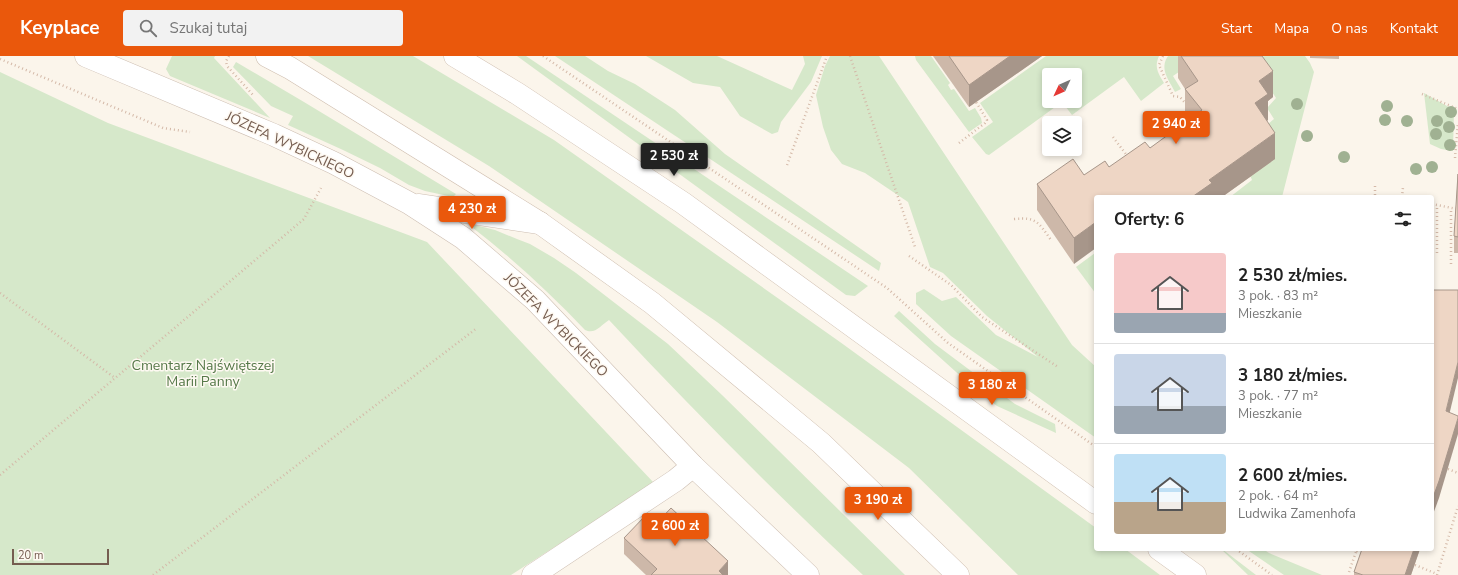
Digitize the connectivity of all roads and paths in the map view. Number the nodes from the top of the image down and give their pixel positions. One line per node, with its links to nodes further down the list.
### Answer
1 (86, 56): 25 (main road, JÓZEFA WYBICKIEGO)
2 (267, 56): 31 (main road)
3 (455, 56): 46 (main road)
4 (543, 56): 41 (path)
5 (827, 56): 19 (path)
6 (850, 56): 33 (path)
7 (1163, 56): 11 (path)
8 (0, 59): 14 (path)
9 (1422, 94): 12 (path)
10 (976, 102): 16 (path)
11 (1187, 106)
12 (1458, 109)
13 (1458, 123): 17 (path)
14 (194, 132)
15 (1113, 137): 18 (path)
16 (959, 143)
17 (1455, 158)
18 (1130, 160)
19 (787, 165)
20 (1375, 186): 23 (path)
21 (1403, 186): 24 (path)
22 (321, 187): 40 (path)
23 (1375, 195)
24 (1402, 195)
25 (409, 204): 31 (main road); 42 (main road, JÓZEFA WYBICKIEGO)
26 (1434, 204): 27 (path)
27 (1437, 205): 28 (path); 34 (path)
28 (1451, 208): 29 (path); 36 (path)
29 (1457, 209)
30 (1014, 219): 32 (path)
31 (540, 223): 57 (main road)
32 (1051, 240)
33 (915, 246)
34 (1437, 253)
35 (909, 256): 39 (path)
36 (1451, 264)
37 (0, 293): 40 (path)
38 (477, 328): 54 (path)
39 (1058, 367)
40 (116, 378): 45 (path)
41 (1094, 446)
42 (693, 466): 55 (main road); 56 (main road, JÓZEFA WYBICKIEGO)
43 (1448, 469): 44 (path)
44 (1458, 473)
45 (0, 475)
46 (1094, 502)
47 (1458, 506): 53 (path)
48 (1162, 551): 58 (main road)
49 (1239, 551): 59 (path)
50 (1357, 551): 52 (path)
51 (1415, 565): 53 (path)
52 (1349, 572)
53 (1437, 574)
54 (153, 575)
55 (533, 575)
56 (808, 575)
57 (958, 575)
58 (1195, 575)
59 (1272, 575)

